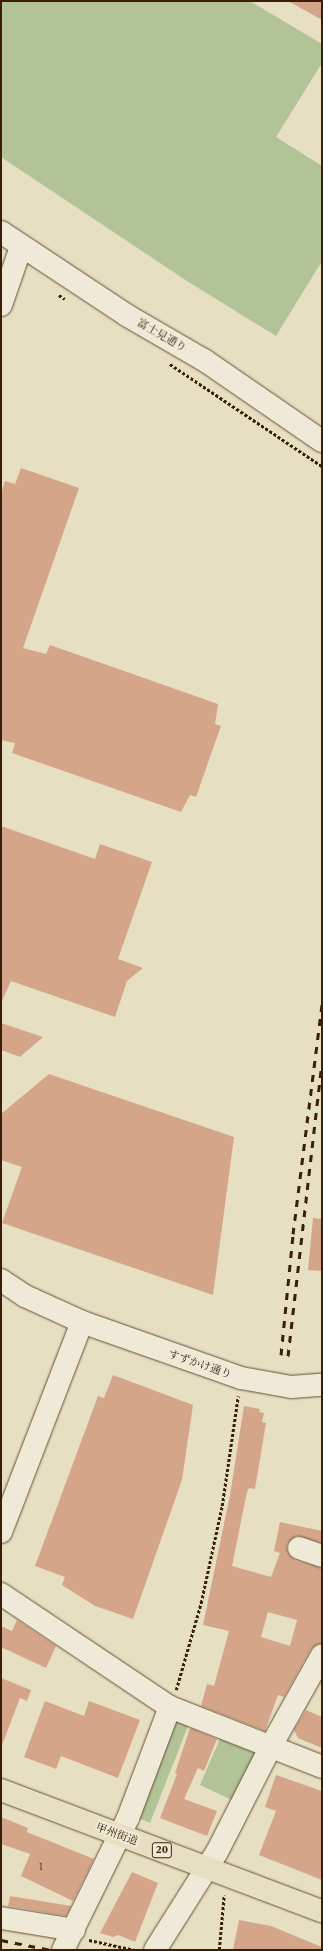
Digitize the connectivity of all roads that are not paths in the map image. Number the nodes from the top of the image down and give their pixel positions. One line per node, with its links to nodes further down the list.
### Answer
1 (1, 232): 2 (street, 富士見通り)
2 (21, 247): 3 (street); 4 (street, 富士見通り)
3 (1, 305)
4 (322, 441)
5 (1, 1280): 6 (street, すずかけ通り)
6 (82, 1322): 7 (street, すずかけ通り); 8 (street)
7 (322, 1386)
8 (1, 1532)
9 (298, 1548): 10 (street)
10 (322, 1556)
11 (1, 1594): 13 (street)
12 (322, 1655): 14 (street)
13 (170, 1707): 14 (street); 17 (street)
14 (271, 1746): 15 (street); 18 (street)
15 (322, 1767)
16 (1, 1790): 17 (highway, 甲州街道 / 20)
17 (120, 1835): 18 (highway, 甲州街道 / 20); 21 (street)
18 (208, 1867): 19 (highway, 甲州街道 / 20); 23 (street)
19 (322, 1911)
20 (1, 1918): 21 (street)
21 (79, 1934): 22 (street)
22 (63, 1950)
23 (155, 1950)

